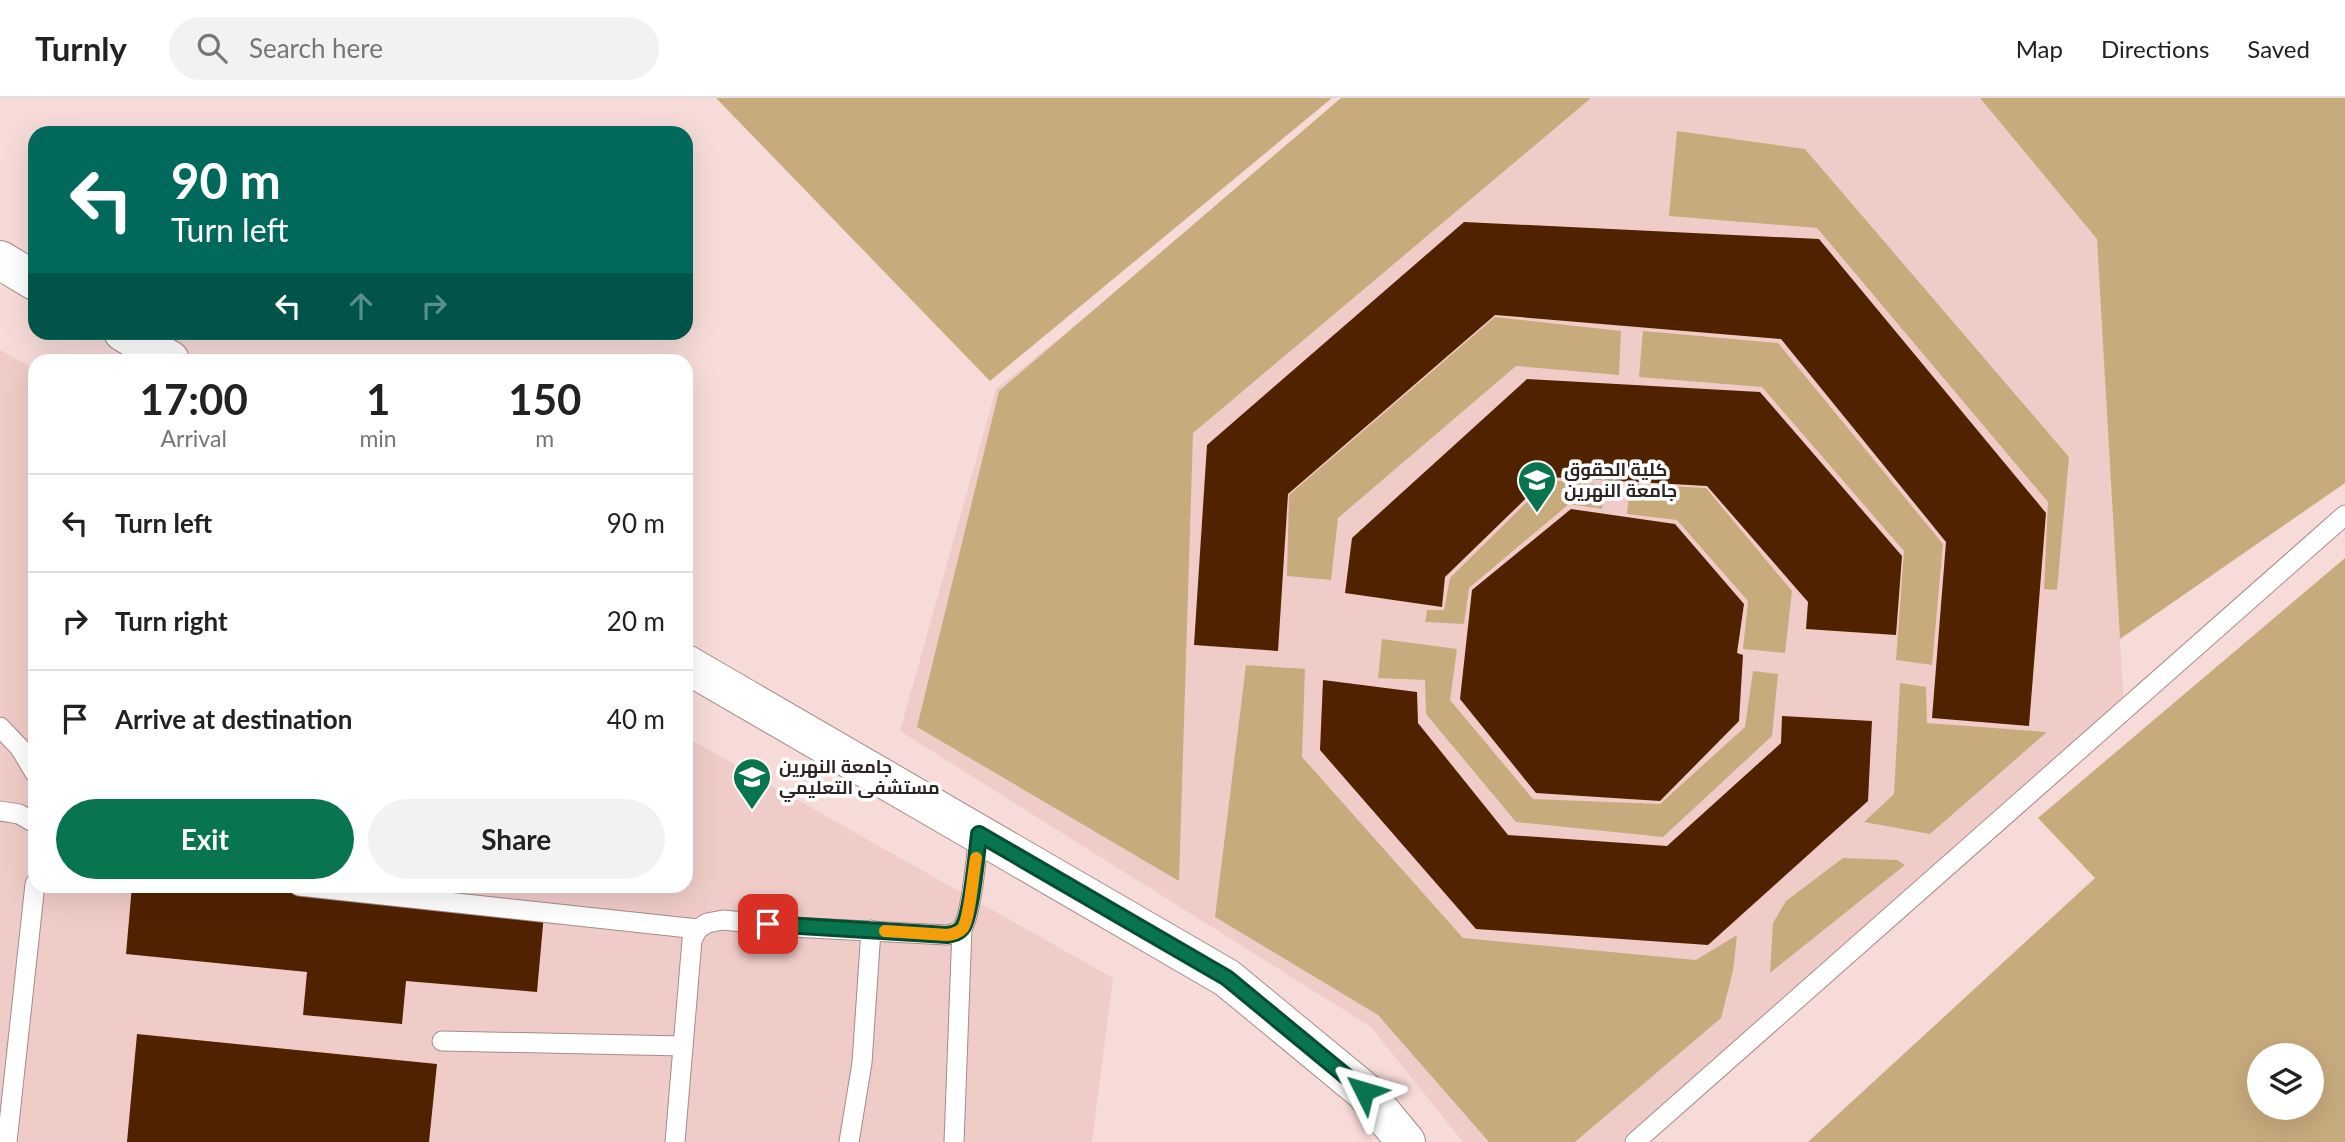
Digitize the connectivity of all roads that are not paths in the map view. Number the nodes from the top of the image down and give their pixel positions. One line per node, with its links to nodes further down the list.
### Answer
1 (0, 260): 2 (street)
2 (28, 277)
3 (136, 340): 4 (street)
4 (160, 354)
5 (2345, 516): 24 (lane)
6 (693, 668): 11 (street)
7 (0, 727): 8 (lane)
8 (28, 762)
9 (0, 811): 10 (lane)
10 (28, 819)
11 (979, 834): 15 (lane); 23 (street)
12 (34, 893): 19 (lane)
13 (364, 893): 14 (lane)
14 (698, 929): 16 (lane); 18 (lane)
15 (962, 929): 16 (lane); 22 (lane)
16 (872, 930): 21 (lane)
17 (442, 1041): 18 (lane)
18 (683, 1046): 20 (lane)
19 (8, 1142)
20 (675, 1142)
21 (849, 1142)
22 (954, 1142)
23 (1406, 1142)
24 (1635, 1142)

